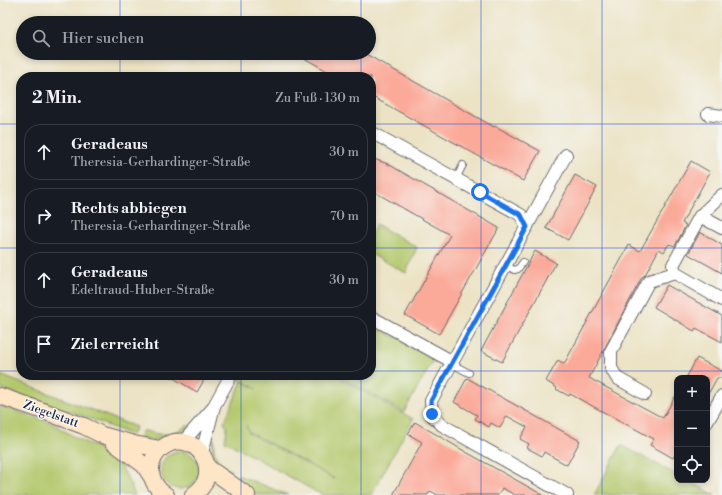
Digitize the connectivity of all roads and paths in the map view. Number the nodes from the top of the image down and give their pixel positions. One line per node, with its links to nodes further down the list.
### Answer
1 (708, 114): 2 (street)
2 (722, 116)
3 (376, 135): 6 (street)
4 (566, 155): 9 (street)
5 (463, 165): 6 (lane)
6 (456, 179): 9 (street)
7 (722, 195): 8 (street)
8 (700, 216): 10 (street); 13 (street)
9 (527, 227): 12 (street)
10 (722, 228)
11 (523, 262): 12 (lane)
12 (506, 265): 16 (street)
13 (675, 273): 14 (street); 19 (street)
14 (722, 300)
15 (376, 320): 16 (street)
16 (452, 363): 17 (lane); 32 (street)
17 (469, 374)
18 (228, 380): 22 (street)
19 (645, 394)
20 (0, 396): 24 (street, Ziegelstatt)
21 (722, 396): 23 (street)
22 (214, 406): 25 (street); 27 (street)
23 (710, 417)
24 (102, 435): 26 (street, Ziegelstatt); 28 (street, Ziegelstatt)
25 (183, 442): 26 (street); 27 (street)
26 (160, 450): 28 (street, Ziegelstatt)
27 (205, 460): 29 (street); 31 (street)
28 (158, 489)
29 (194, 495): 30 (street)
30 (211, 495)
31 (247, 495)
32 (567, 495)

